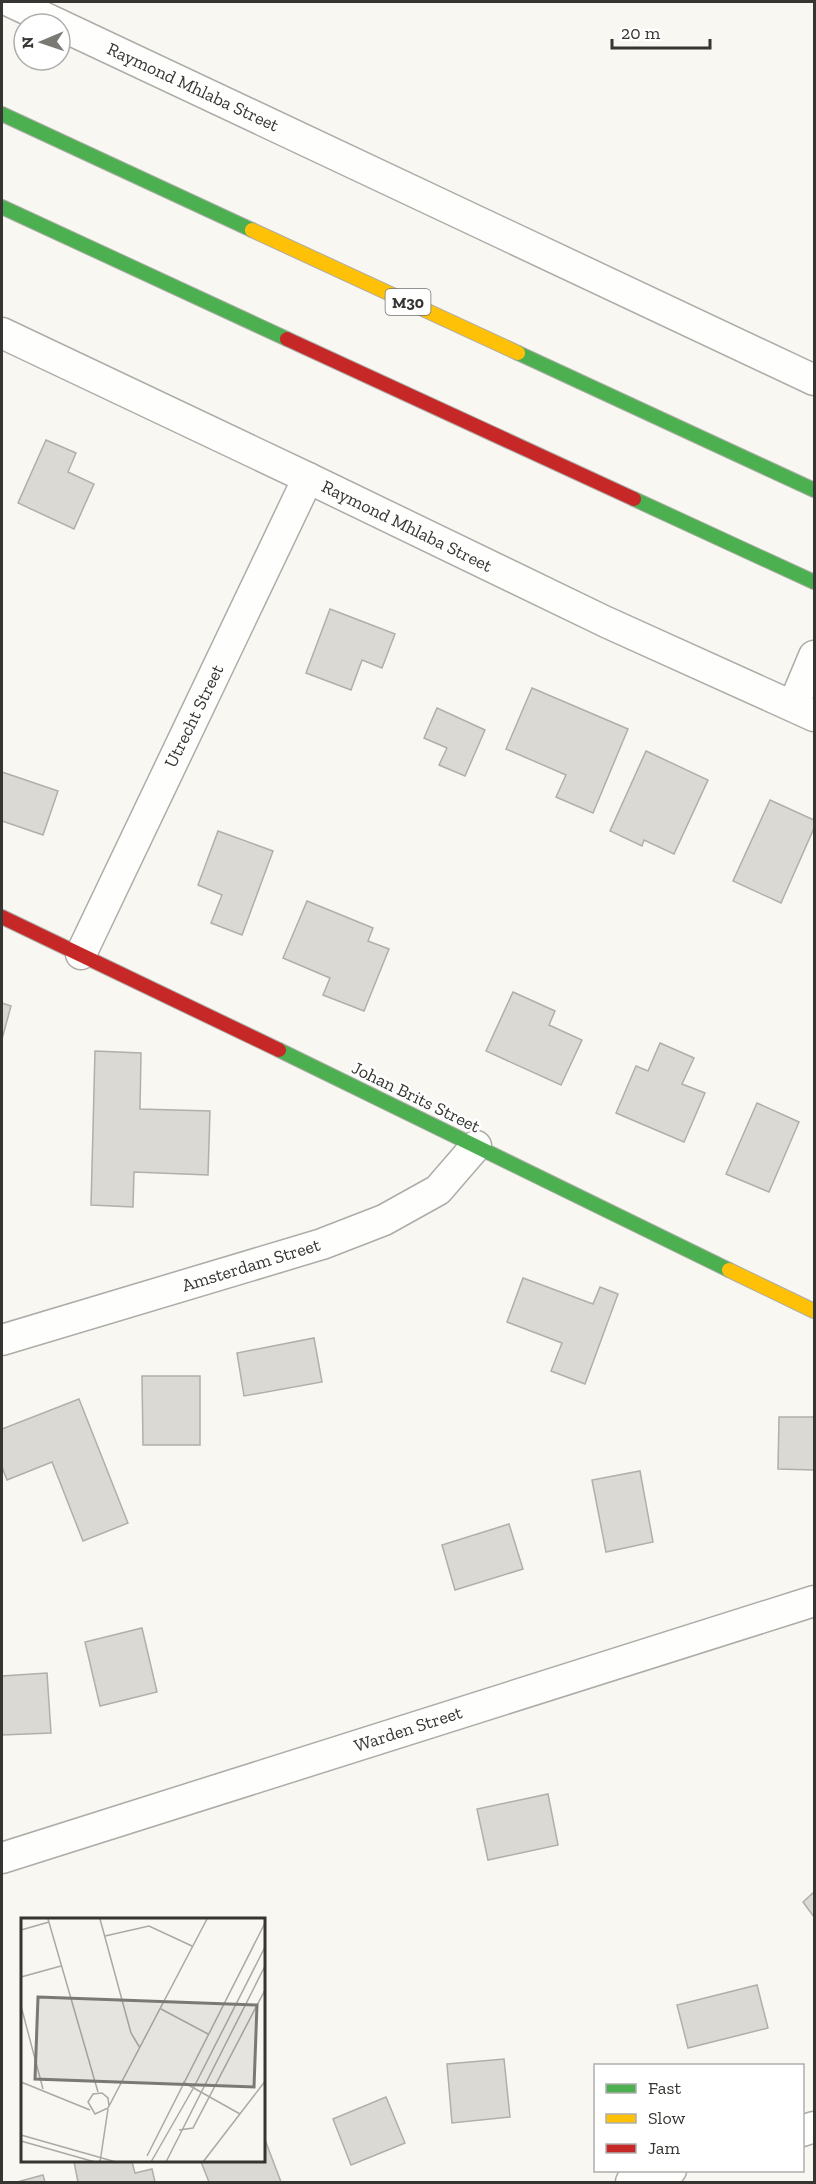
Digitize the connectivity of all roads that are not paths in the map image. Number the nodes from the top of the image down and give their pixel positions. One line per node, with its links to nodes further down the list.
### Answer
1 (11, 2): 2 (street, Raymond Mhlaba Street)
2 (33, 12)
3 (72, 30): 7 (street, Raymond Mhlaba Street)
4 (2, 114): 9 (main road, M30)
5 (2, 207): 10 (main road)
6 (2, 333): 8 (street, Raymond Mhlaba Street)
7 (814, 380)
8 (308, 478): 12 (street, Raymond Mhlaba Street); 14 (street, Utrecht Street)
9 (814, 490)
10 (814, 582)
11 (814, 656): 12 (street)
12 (804, 711)
13 (2, 917): 14 (main road, Johan Brits Street)
14 (81, 954): 15 (main road, Johan Brits Street)
15 (476, 1146): 16 (main road, Johan Brits Street); 17 (street, Amsterdam Street)
16 (814, 1311)
17 (2, 1341)
18 (814, 1601): 19 (street, Warden Street)
19 (2, 1858)
20 (664, 2172): 21 (street)
21 (631, 2182)

